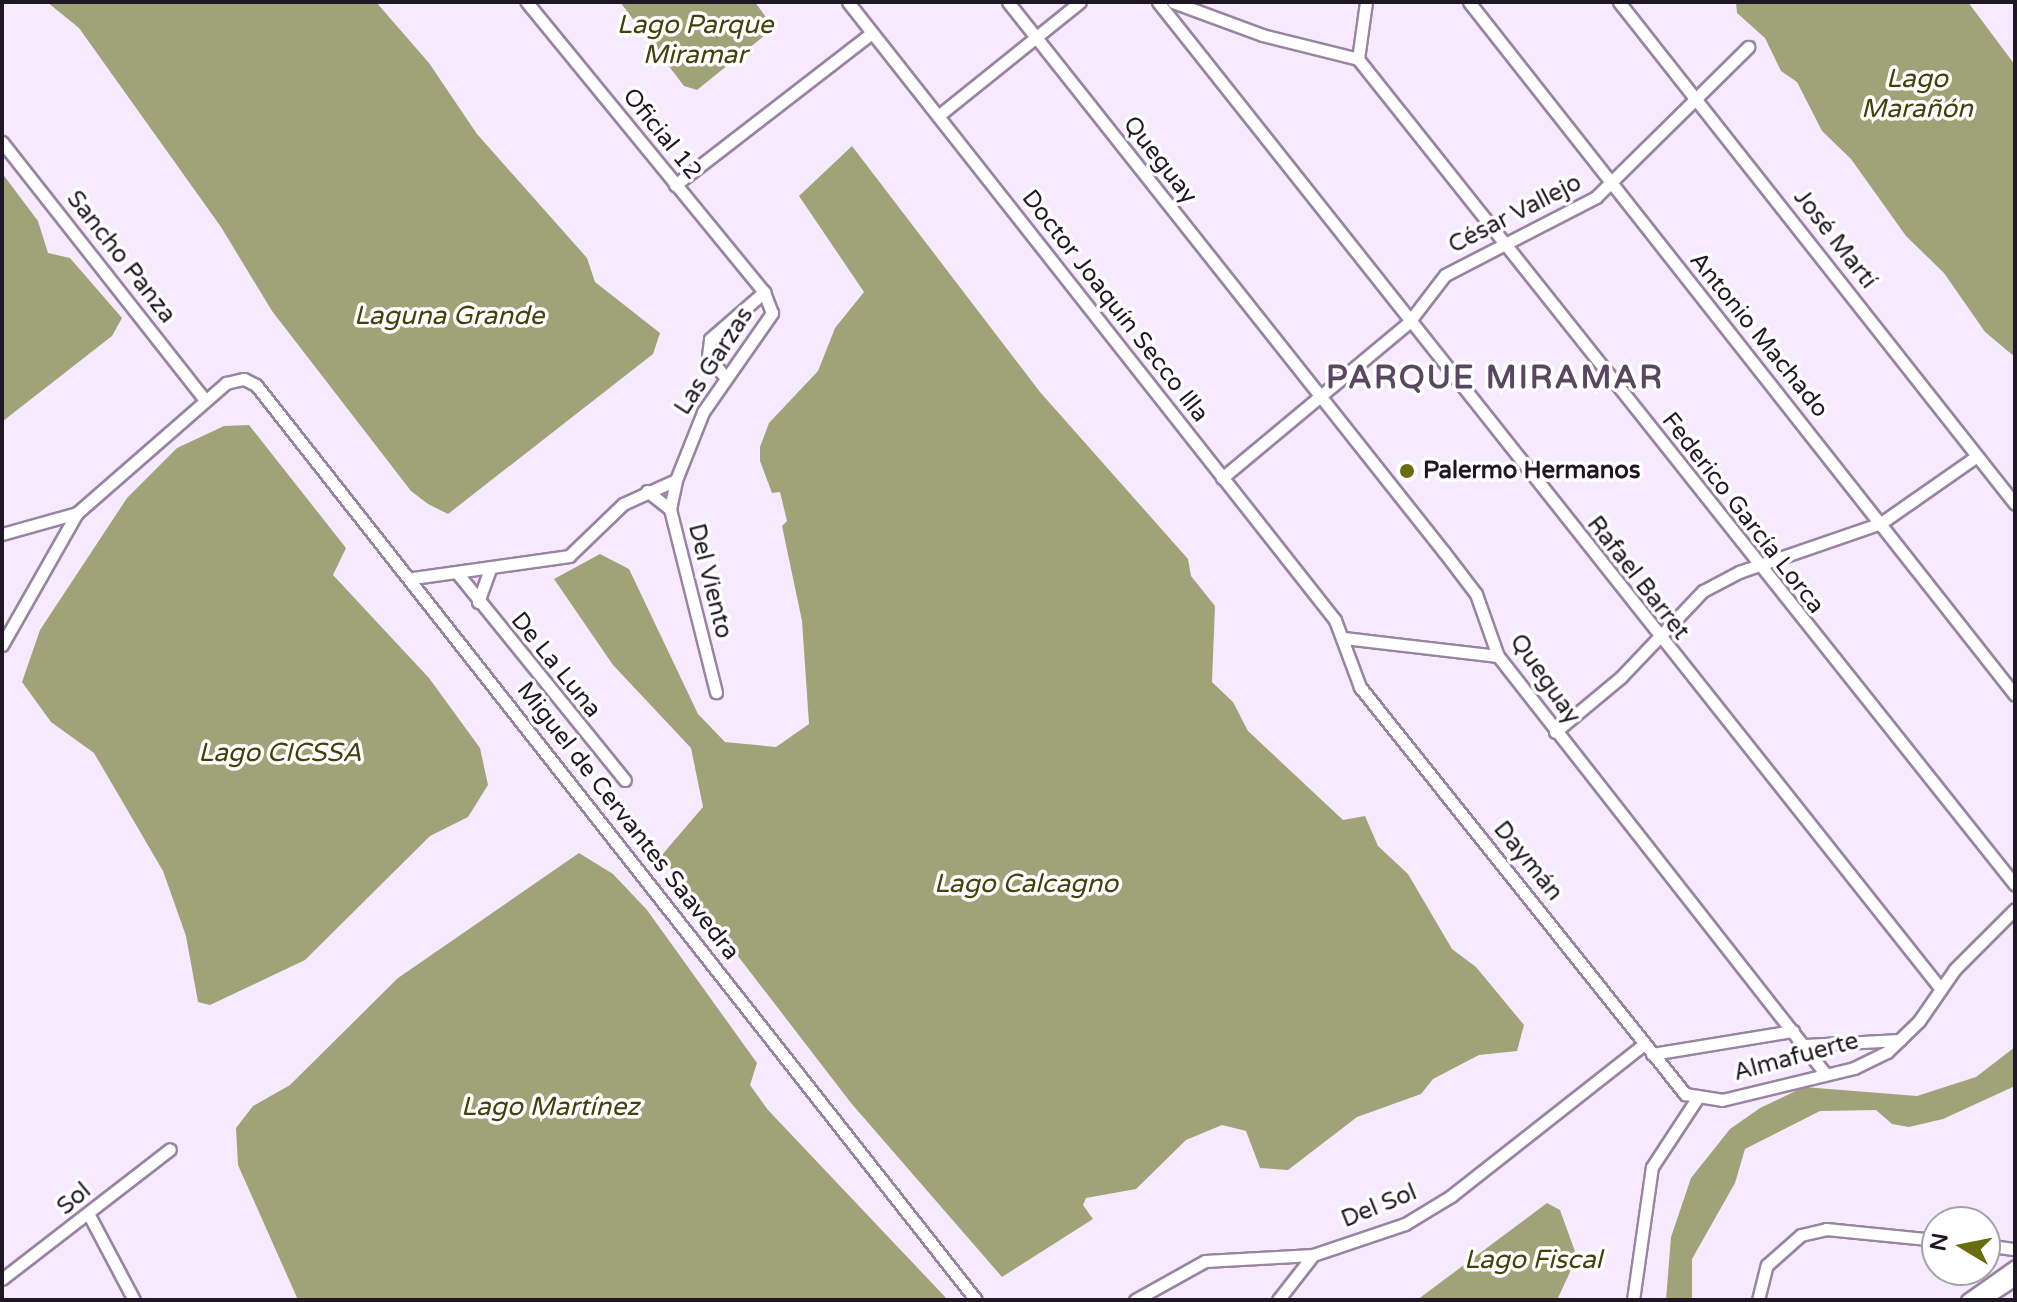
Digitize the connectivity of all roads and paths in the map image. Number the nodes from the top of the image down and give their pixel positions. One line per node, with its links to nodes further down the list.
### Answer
1 (527, 2): 18 (street, Oficial 12)
2 (848, 2): 11 (street, Doctor Joaquín Secco Illa)
3 (1008, 2): 12 (street, Queguay)
4 (1080, 2): 12 (street)
5 (1158, 2): 10 (street, Rafael Barret)
6 (1366, 2): 14 (street)
7 (1469, 2): 19 (street, Antonio Machado)
8 (1619, 2): 15 (street, José Martí)
9 (1177, 3): 10 (street); 14 (street)
10 (1169, 16): 22 (street, Rafael Barret)
11 (872, 33): 16 (street, Doctor Joaquín Secco Illa); 18 (street)
12 (1036, 38): 16 (street); 25 (street, Queguay)
13 (1748, 47): 15 (street, César Vallejo)
14 (1358, 59): 20 (street, Federico García Lorca)
15 (1698, 100): 19 (street, César Vallejo); 26 (street, José Martí)
16 (938, 116): 27 (street, Doctor Joaquín Secco Illa)
17 (2, 142): 24 (street, Sancho Panza)
18 (675, 185): 21 (street, Oficial 12)
19 (1611, 185): 20 (street, César Vallejo); 33 (street, Antonio Machado)
20 (1504, 243): 22 (street, César Vallejo); 35 (street, Federico García Lorca)
21 (764, 292): 23 (street, Las Garzas); 23 (street)
22 (1409, 322): 25 (street, César Vallejo); 41 (street, Rafael Barret)
23 (725, 377): 28 (street, Las Garzas)
24 (205, 400): 32 (street); 38 (street, Miguel de Cervantes Saavedra)
25 (1321, 400): 27 (street, César Vallejo); 43 (street, Queguay)
26 (1977, 456): 30 (street, José Martí); 33 (street)
27 (1222, 478): 40 (street, Doctor Joaquín Secco Illa)
28 (676, 480): 29 (street); 31 (street, Las Garzas)
29 (647, 491): 31 (street, Del Viento); 36 (street)
30 (2015, 504)
31 (670, 509): 44 (street, Del Viento)
32 (77, 513): 34 (street); 42 (street)
33 (1881, 523): 35 (street); 45 (street, Antonio Machado)
34 (2, 534)
35 (1758, 566): 41 (street); 48 (street, Federico García Lorca)
36 (491, 568): 37 (street); 39 (street)
37 (458, 574): 38 (street); 39 (street, De La Luna)
38 (413, 578): 66 (street, Miguel de Cervantes Saavedra)
39 (478, 602): 47 (street, De La Luna)
40 (1344, 638): 43 (street); 55 (street, Daymán)
41 (1657, 638): 46 (street); 51 (street, Rafael Barret)
42 (2, 645)
43 (1498, 656): 46 (street, Queguay)
44 (716, 692)
45 (2015, 695)
46 (1555, 732): 52 (street, Queguay)
47 (625, 780)
48 (2012, 883): 49 (street, Federico García Lorca)
49 (2015, 906): 50 (street, Almafuerte)
50 (2009, 922): 51 (street, Almafuerte)
51 (1940, 988): 53 (street, Almafuerte)
52 (1793, 1031): 54 (street, Queguay); 55 (street, Almafuerte)
53 (1902, 1040): 54 (street, Almafuerte); 56 (street, Almafuerte)
54 (1805, 1045): 56 (street, Queguay)
55 (1648, 1049): 57 (street, Daymán); 61 (street, Del Sol)
56 (1824, 1072): 57 (street, Almafuerte)
57 (1696, 1100): 69 (street)
58 (170, 1149): 59 (street, Sol)
59 (89, 1215): 63 (street, Sol); 65 (street)
60 (1921, 1238): 70 (street)
61 (1313, 1255): 67 (street, Del Sol); 68 (street)
62 (2015, 1266): 71 (street)
63 (2, 1279)
64 (2015, 1279): 72 (street)
65 (134, 1300)
66 (976, 1300)
67 (1135, 1300)
68 (1278, 1300)
69 (1633, 1300)
70 (1758, 1300)
71 (1967, 1300)
72 (1983, 1300)

